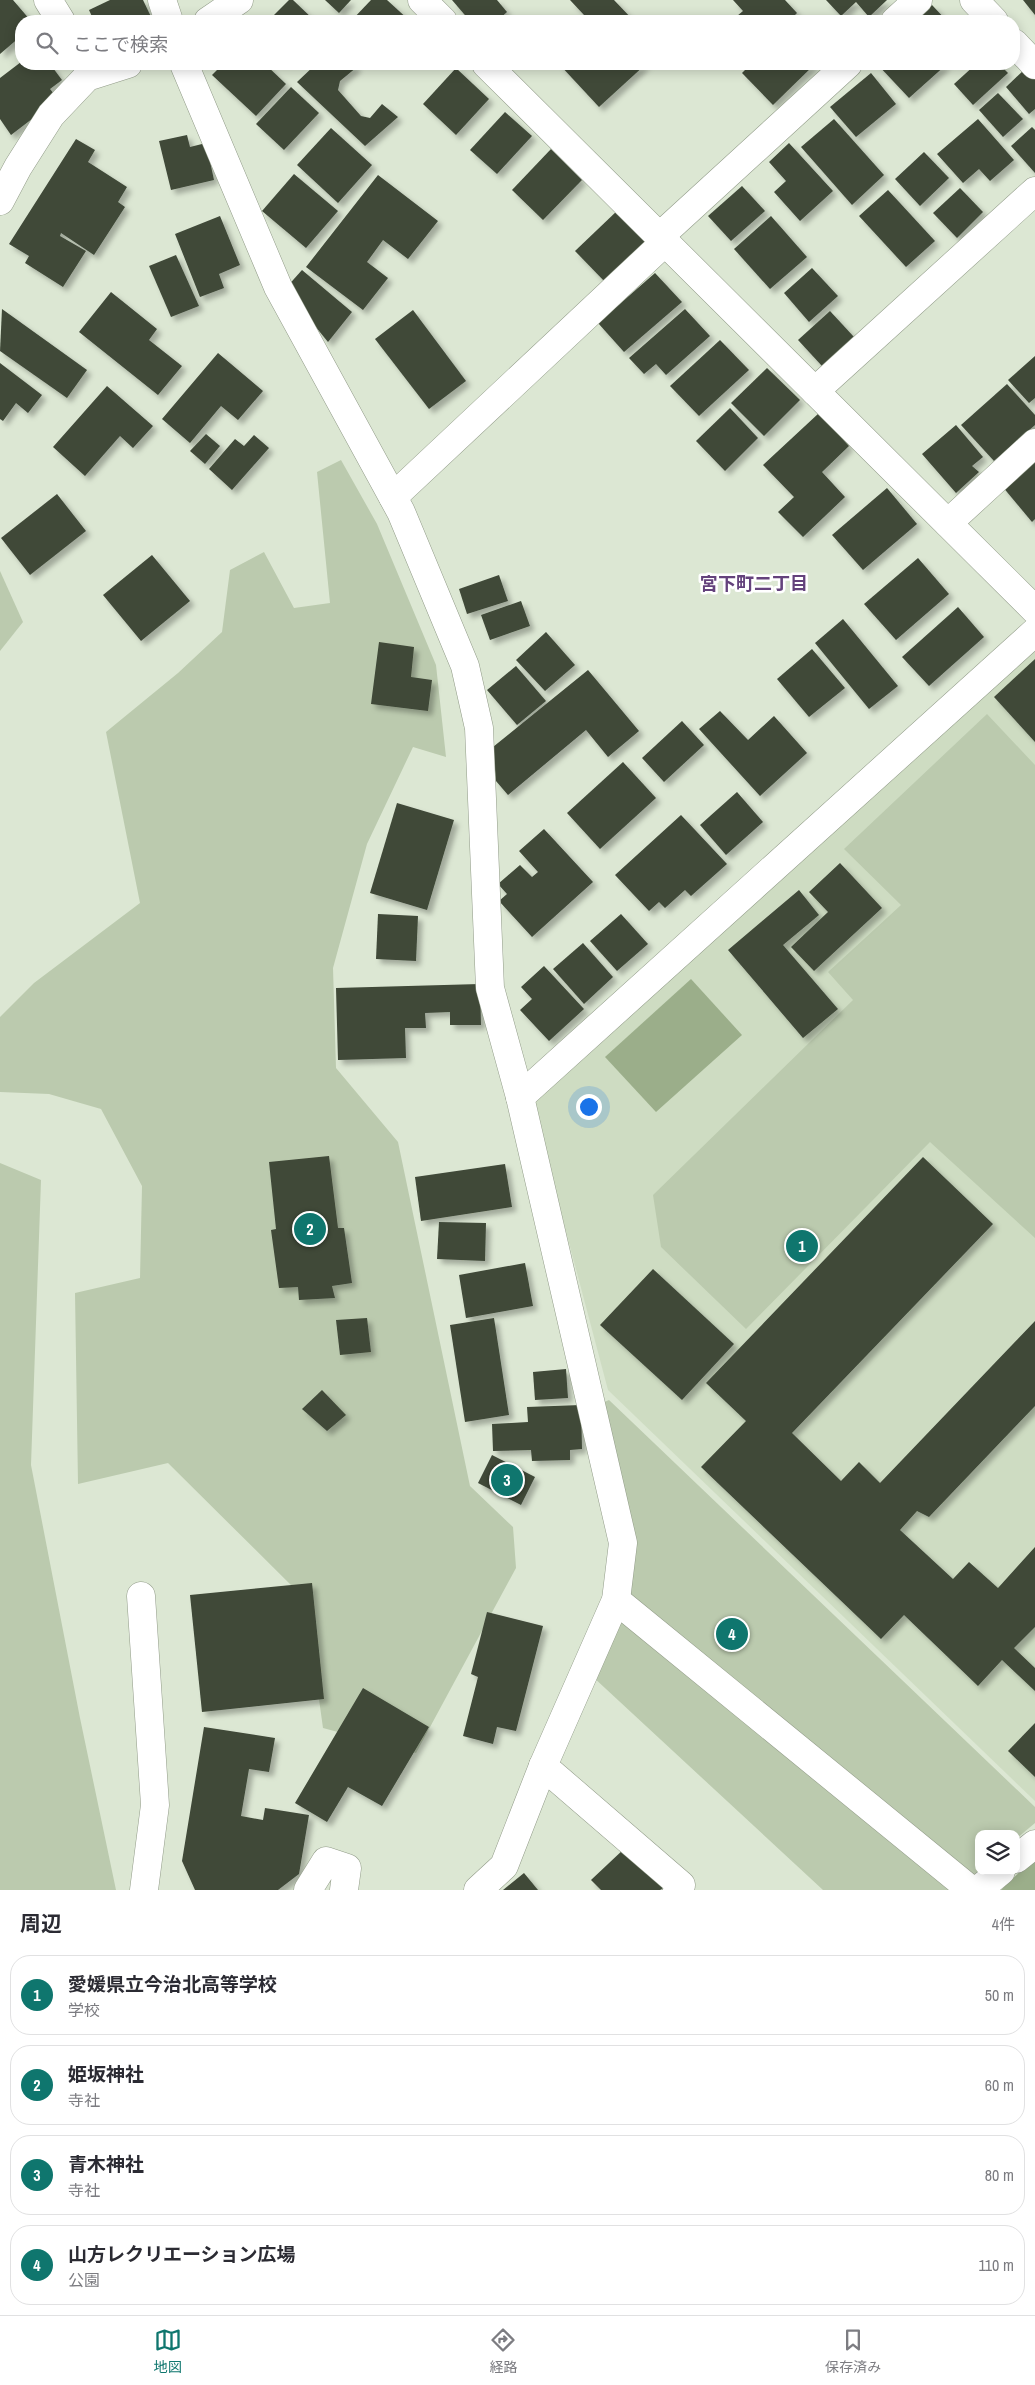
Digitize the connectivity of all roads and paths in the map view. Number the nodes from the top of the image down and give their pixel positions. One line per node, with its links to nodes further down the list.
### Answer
1 (48, 0): 7 (street)
2 (162, 0): 8 (street)
3 (239, 0): 9 (street)
4 (422, 0): 10 (street)
5 (918, 0): 11 (street)
6 (974, 0): 12 (street)
7 (57, 15)
8 (167, 15)
9 (217, 15)
10 (437, 15)
11 (902, 15)
12 (988, 15)
13 (1020, 49): 14 (street)
14 (1035, 65)
15 (91, 70): 20 (street)
16 (187, 70): 24 (street)
17 (492, 70): 21 (street)
18 (842, 70): 21 (street)
19 (1035, 191): 22 (street)
20 (0, 201)
21 (662, 239): 22 (street); 24 (street)
22 (815, 391): 25 (street)
23 (1035, 443): 25 (street)
24 (393, 497): 28 (street)
25 (948, 523): 26 (street)
26 (1035, 610)
27 (1035, 632): 28 (street)
28 (520, 1097): 30 (street)
29 (141, 1596): 35 (street)
30 (616, 1600): 31 (street); 40 (street)
31 (543, 1766): 38 (street); 39 (street)
32 (1035, 1844): 33 (street)
33 (1020, 1856)
34 (996, 1875): 41 (street)
35 (144, 1890)
36 (308, 1890): 37 (street)
37 (344, 1890)
38 (478, 1890)
39 (677, 1890)
40 (971, 1890)
41 (978, 1890)

